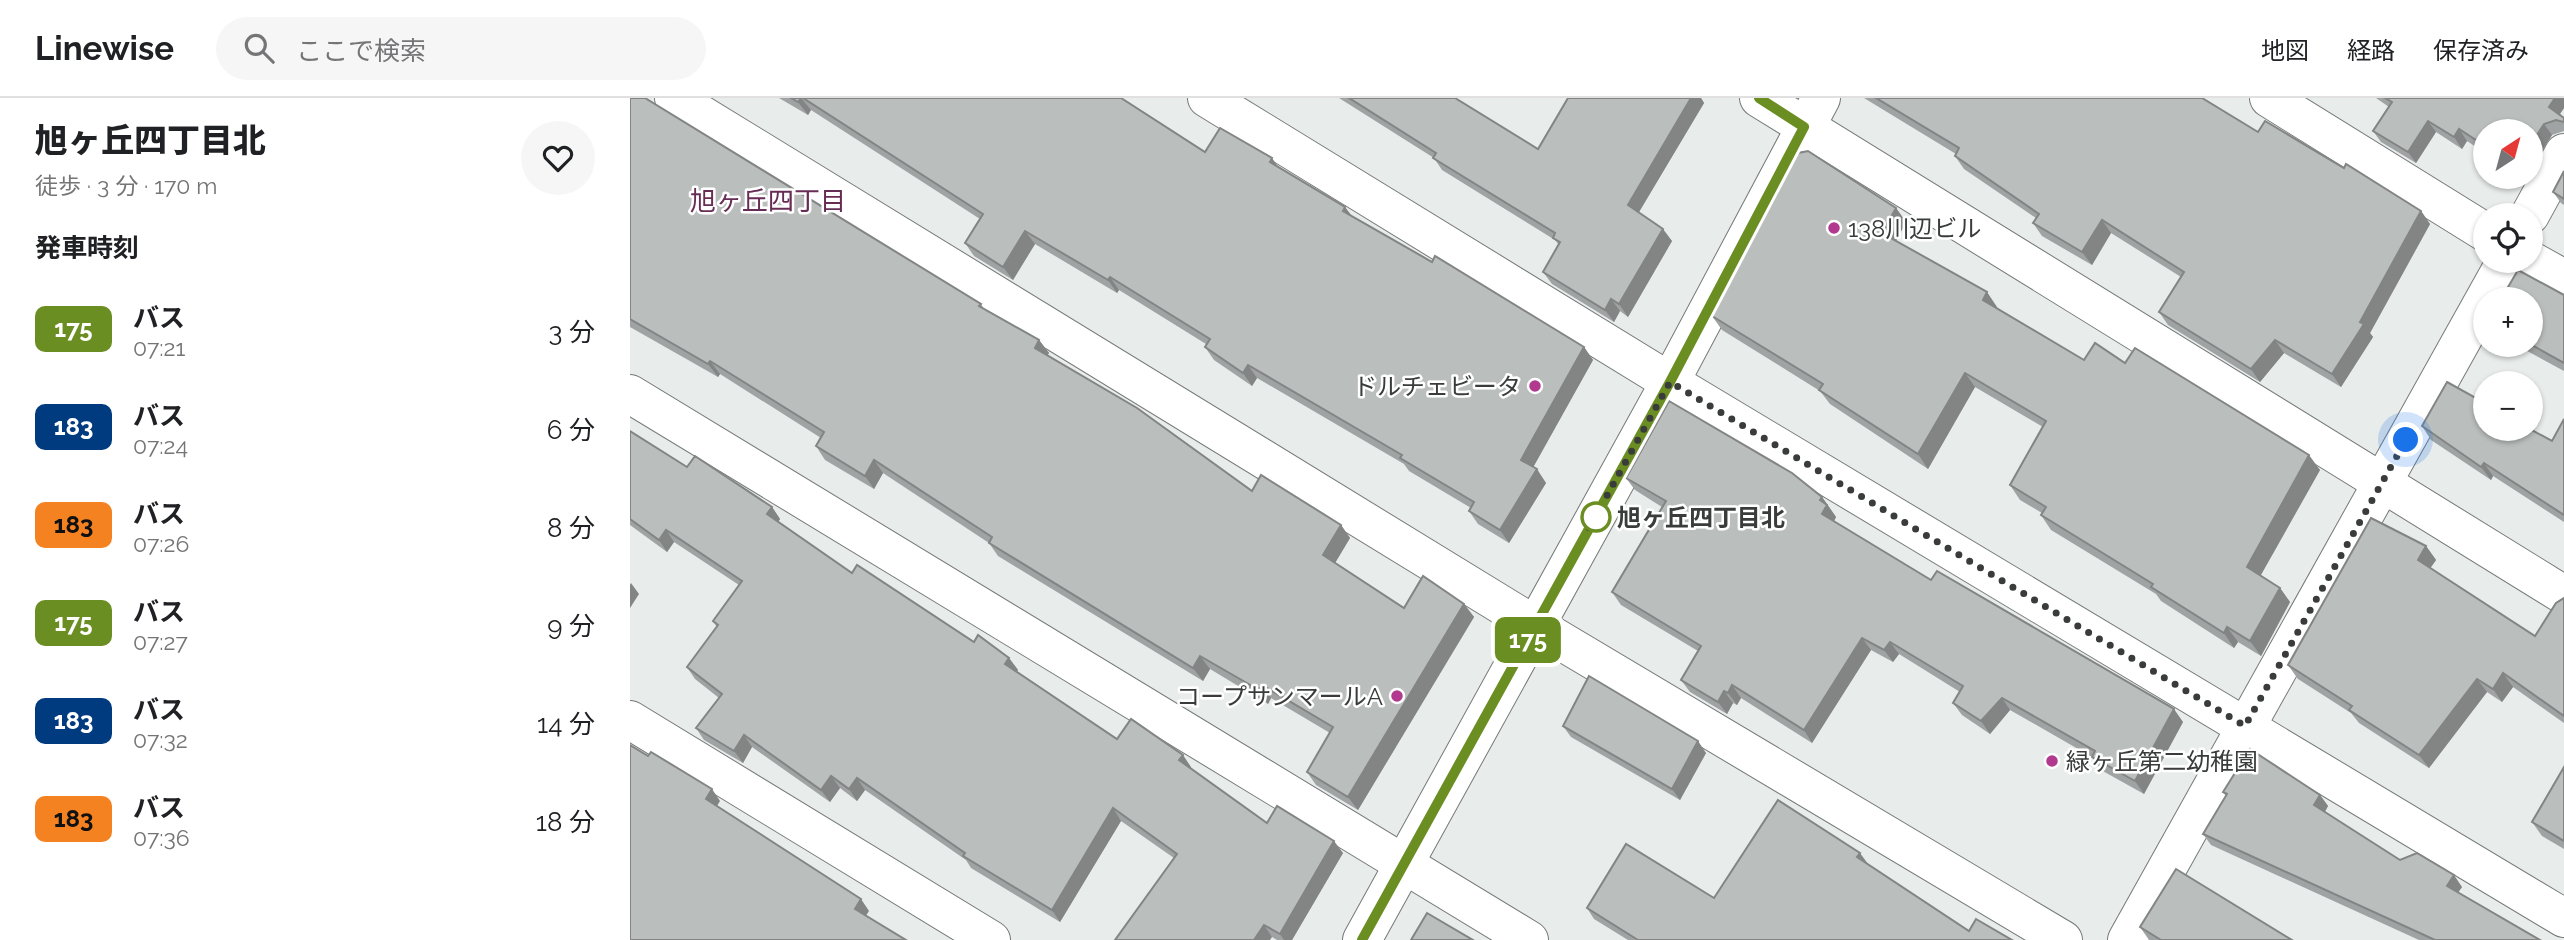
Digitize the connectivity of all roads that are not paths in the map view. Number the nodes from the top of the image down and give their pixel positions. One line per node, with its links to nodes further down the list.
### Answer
1 (674, 98): 16 (street)
2 (1207, 98): 12 (street)
3 (1759, 98): 5 (street)
4 (2269, 98): 8 (street)
5 (1813, 112): 12 (street); 14 (street)
6 (2564, 153): 7 (street)
7 (2537, 203)
8 (2473, 225)
9 (2543, 267): 11 (street)
10 (2499, 273): 14 (street)
11 (2564, 279)
12 (1670, 382): 16 (street); 18 (street)
13 (630, 394): 19 (street)
14 (2381, 485): 15 (street); 18 (street)
15 (2564, 595)
16 (1536, 626): 19 (street); 24 (street)
17 (630, 720): 21 (street)
18 (2245, 726): 20 (street); 25 (street)
19 (1405, 863): 22 (street); 23 (street)
20 (2564, 918)
21 (991, 940)
22 (1362, 940)
23 (1530, 940)
24 (2063, 940)
25 (2127, 940)

